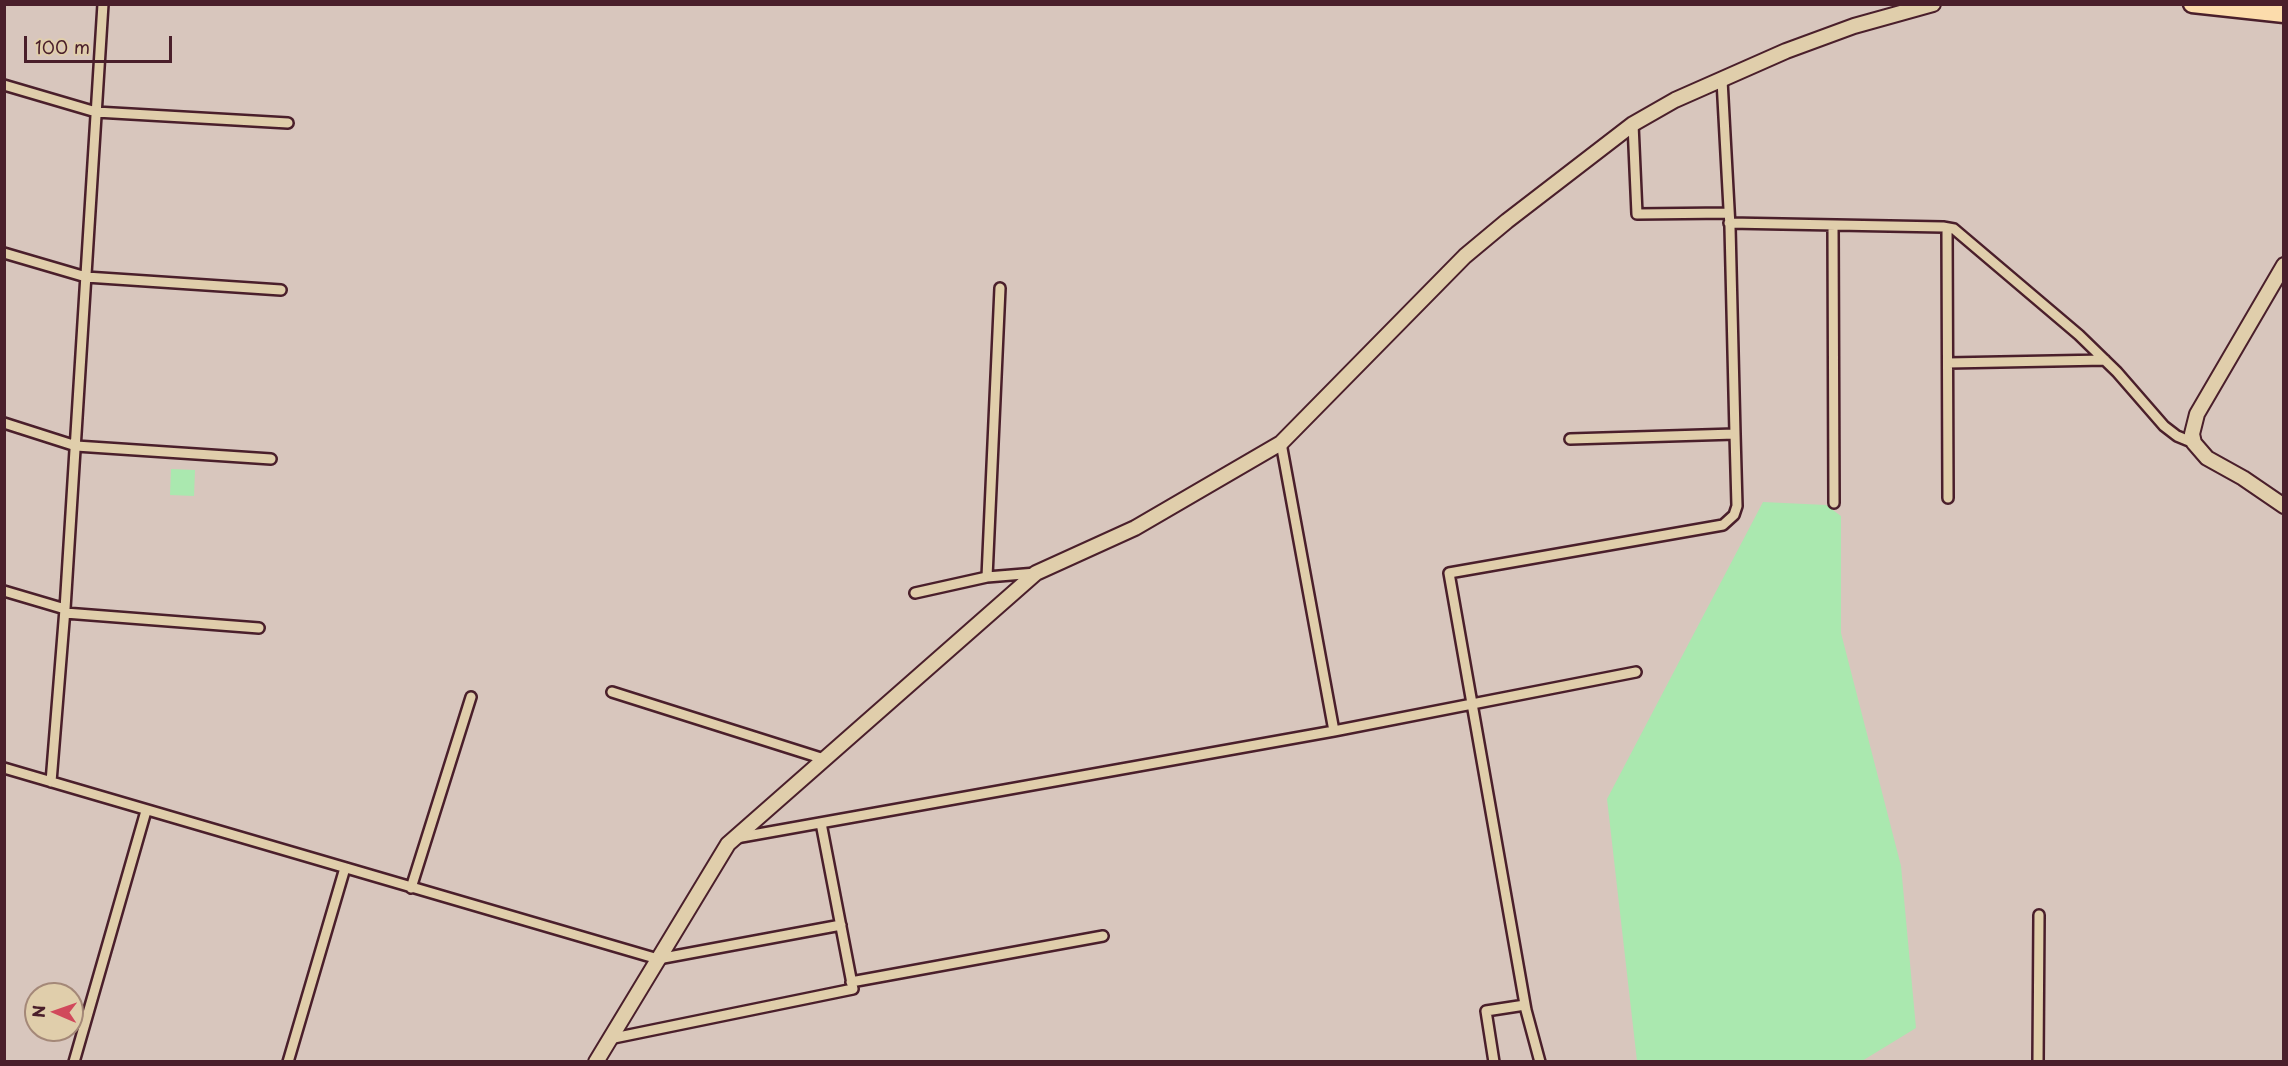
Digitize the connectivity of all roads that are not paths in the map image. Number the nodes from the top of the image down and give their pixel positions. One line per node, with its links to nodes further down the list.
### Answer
1 (103, 4): 7 (street)
2 (1933, 4): 5 (street)
3 (2192, 4): 4 (highway)
4 (2283, 14)
5 (1722, 80): 9 (street); 10 (street)
6 (4, 85): 7 (street)
7 (96, 112): 8 (street); 15 (street)
8 (288, 123)
9 (1633, 124): 10 (street); 24 (street)
10 (1729, 218): 11 (street); 21 (street)
11 (1833, 225): 12 (street); 28 (street)
12 (1947, 228): 18 (street); 19 (street)
13 (4, 253): 15 (street)
14 (2283, 265): 23 (street)
15 (86, 277): 17 (street); 25 (street)
16 (1000, 288): 31 (street)
17 (281, 290)
18 (2105, 360): 19 (street); 23 (street)
19 (1947, 363): 27 (street)
20 (4, 423): 25 (street)
21 (1735, 434): 22 (street); 39 (street)
22 (1570, 439)
23 (2194, 442): 29 (street)
24 (1281, 443): 30 (street); 40 (street)
25 (76, 446): 26 (street); 34 (street)
26 (271, 459)
27 (1948, 498)
28 (1834, 503)
29 (2283, 506)
30 (1036, 573): 31 (street); 41 (street)
31 (987, 577): 33 (street)
32 (4, 591): 34 (street)
33 (915, 593)
34 (65, 611): 35 (street); 43 (street)
35 (259, 628)
36 (1636, 672): 39 (street)
37 (612, 692): 41 (street)
38 (471, 697): 48 (street)
39 (1471, 704): 40 (street); 54 (street)
40 (1334, 731): 45 (street)
41 (824, 759): 46 (street)
42 (4, 768): 43 (street)
43 (51, 782): 44 (street)
44 (146, 811): 47 (street); 56 (street)
45 (821, 823): 46 (street); 50 (street)
46 (734, 839): 52 (street)
47 (345, 868): 48 (street); 57 (street)
48 (411, 888): 52 (street)
49 (2038, 915): 61 (street)
50 (841, 925): 52 (street); 53 (street)
51 (1103, 936): 53 (street)
52 (658, 959): 55 (street)
53 (851, 982): 55 (street)
54 (1525, 1005): 59 (street); 60 (street)
55 (609, 1039): 58 (street)
56 (74, 1062)
57 (288, 1062)
58 (596, 1062)
59 (1494, 1062)
60 (1540, 1062)
61 (2038, 1062)

